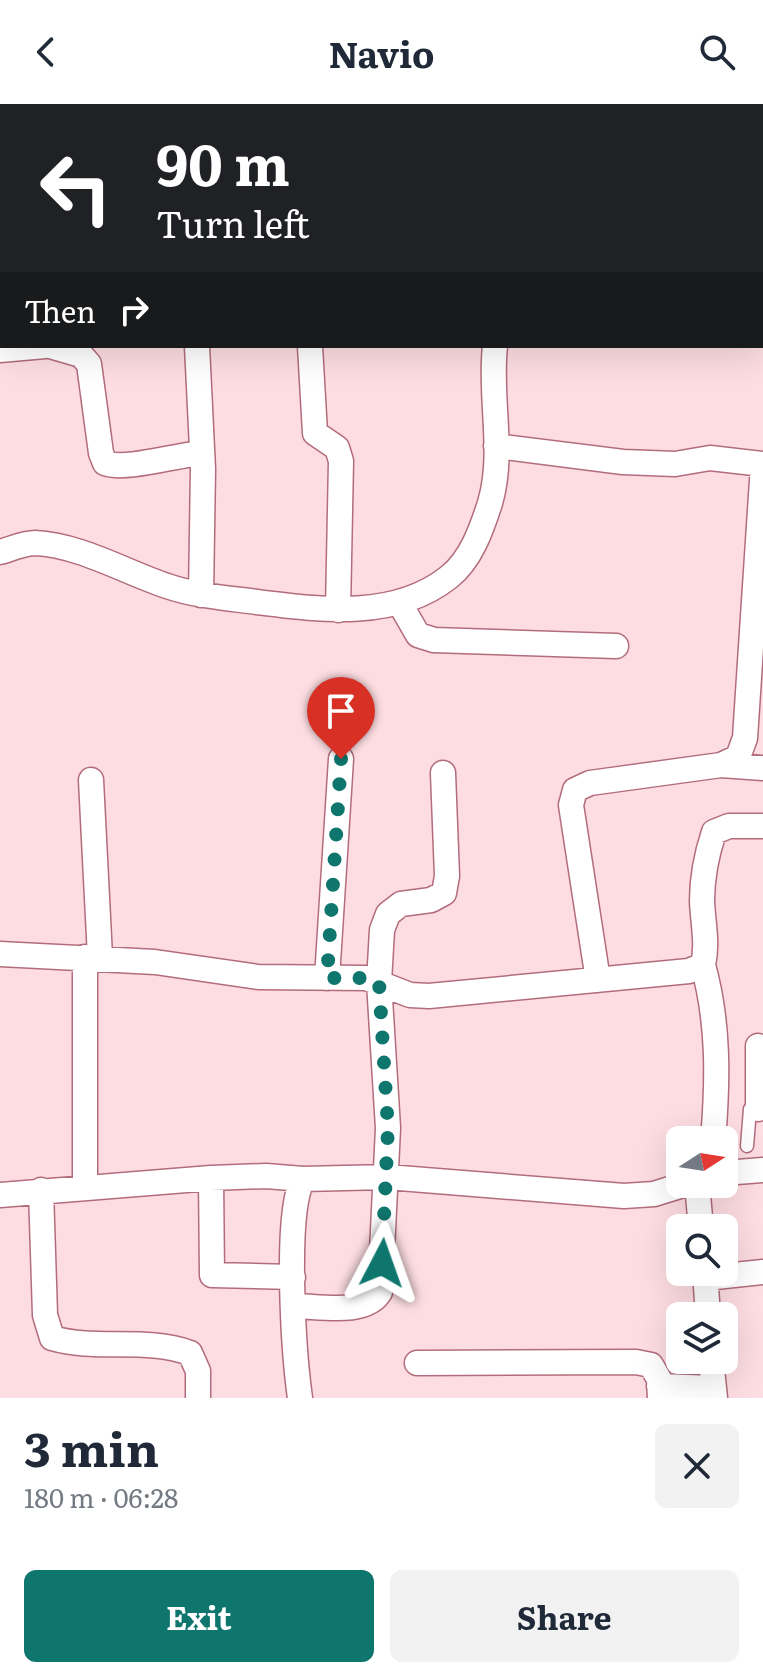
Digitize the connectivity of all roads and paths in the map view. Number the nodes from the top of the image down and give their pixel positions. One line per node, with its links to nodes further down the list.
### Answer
1 (24, 348): 6 (street)
2 (55, 348): 8 (street)
3 (197, 348): 8 (street)
4 (310, 348): 13 (street)
5 (495, 348): 7 (street)
6 (0, 350)
7 (496, 446): 9 (street); 12 (street)
8 (202, 453): 11 (street)
9 (763, 464): 15 (street)
10 (0, 552): 11 (street)
11 (201, 595): 13 (street)
12 (399, 602): 13 (street); 14 (street)
13 (338, 610)
14 (616, 646)
15 (754, 715): 17 (street)
16 (341, 759): 25 (street)
17 (721, 765): 18 (street); 26 (street)
18 (763, 768)
19 (443, 773): 27 (street)
20 (91, 780): 23 (street)
21 (763, 826): 24 (street)
22 (0, 954): 23 (street)
23 (93, 957): 25 (street); 38 (street)
24 (703, 965): 26 (street); 29 (street)
25 (327, 978): 27 (street)
26 (598, 980): 27 (street)
27 (379, 982): 35 (street)
28 (758, 1046): 30 (street)
29 (717, 1108): 30 (street); 31 (street)
30 (757, 1109): 32 (lane)
31 (715, 1126)
32 (747, 1146)
33 (763, 1170): 34 (street)
34 (738, 1172)
35 (387, 1177): 37 (street); 40 (street); 45 (street)
36 (211, 1178): 37 (street); 38 (street); 44 (street)
37 (303, 1179): 44 (street)
38 (85, 1186): 39 (street)
39 (41, 1190): 41 (street); 49 (street)
40 (666, 1190)
41 (0, 1195)
42 (763, 1272): 43 (street)
43 (738, 1273)
44 (293, 1277): 45 (street)
45 (294, 1306): 50 (street)
46 (417, 1363): 47 (street)
47 (660, 1392): 48 (street)
48 (714, 1393)
49 (198, 1398)
50 (300, 1398)

